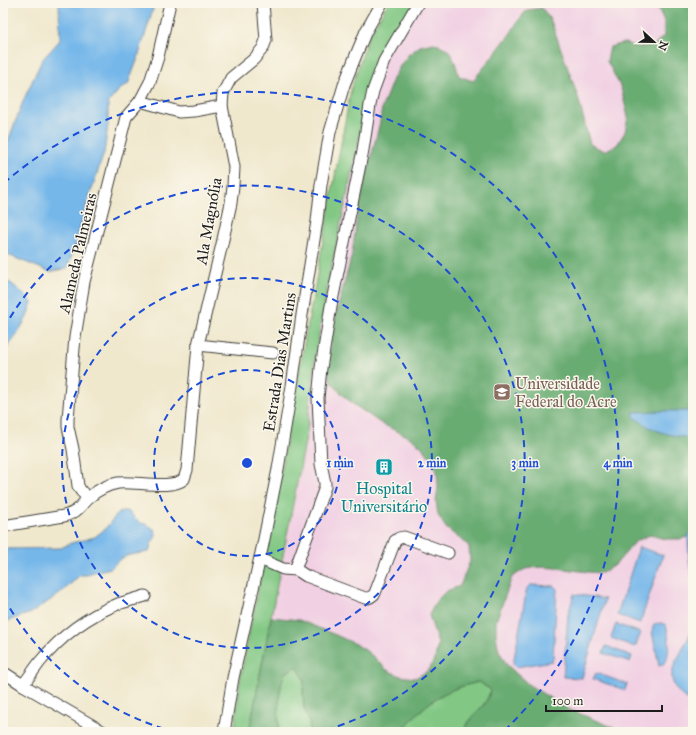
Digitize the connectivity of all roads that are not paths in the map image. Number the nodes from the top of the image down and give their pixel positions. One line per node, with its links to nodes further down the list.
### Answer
1 (170, 3): 5 (street, Alameda Palmeiras)
2 (263, 3): 6 (street, Ala Magnólia)
3 (382, 3): 12 (street, Estrada Dias Martins)
4 (418, 3): 13 (street)
5 (140, 101): 6 (street); 9 (street, Alameda Palmeiras)
6 (222, 106): 7 (street, Ala Magnólia)
7 (198, 345): 8 (street); 9 (street, Ala Magnólia)
8 (274, 353)
9 (88, 498): 10 (street, Ala Magnólia)
10 (3, 526)
11 (448, 552): 13 (street)
12 (260, 559): 13 (street); 18 (street, Estrada Dias Martins)
13 (296, 570)
14 (145, 596): 16 (street)
15 (3, 672): 16 (street)
16 (23, 685): 17 (street)
17 (104, 732)
18 (224, 732)

